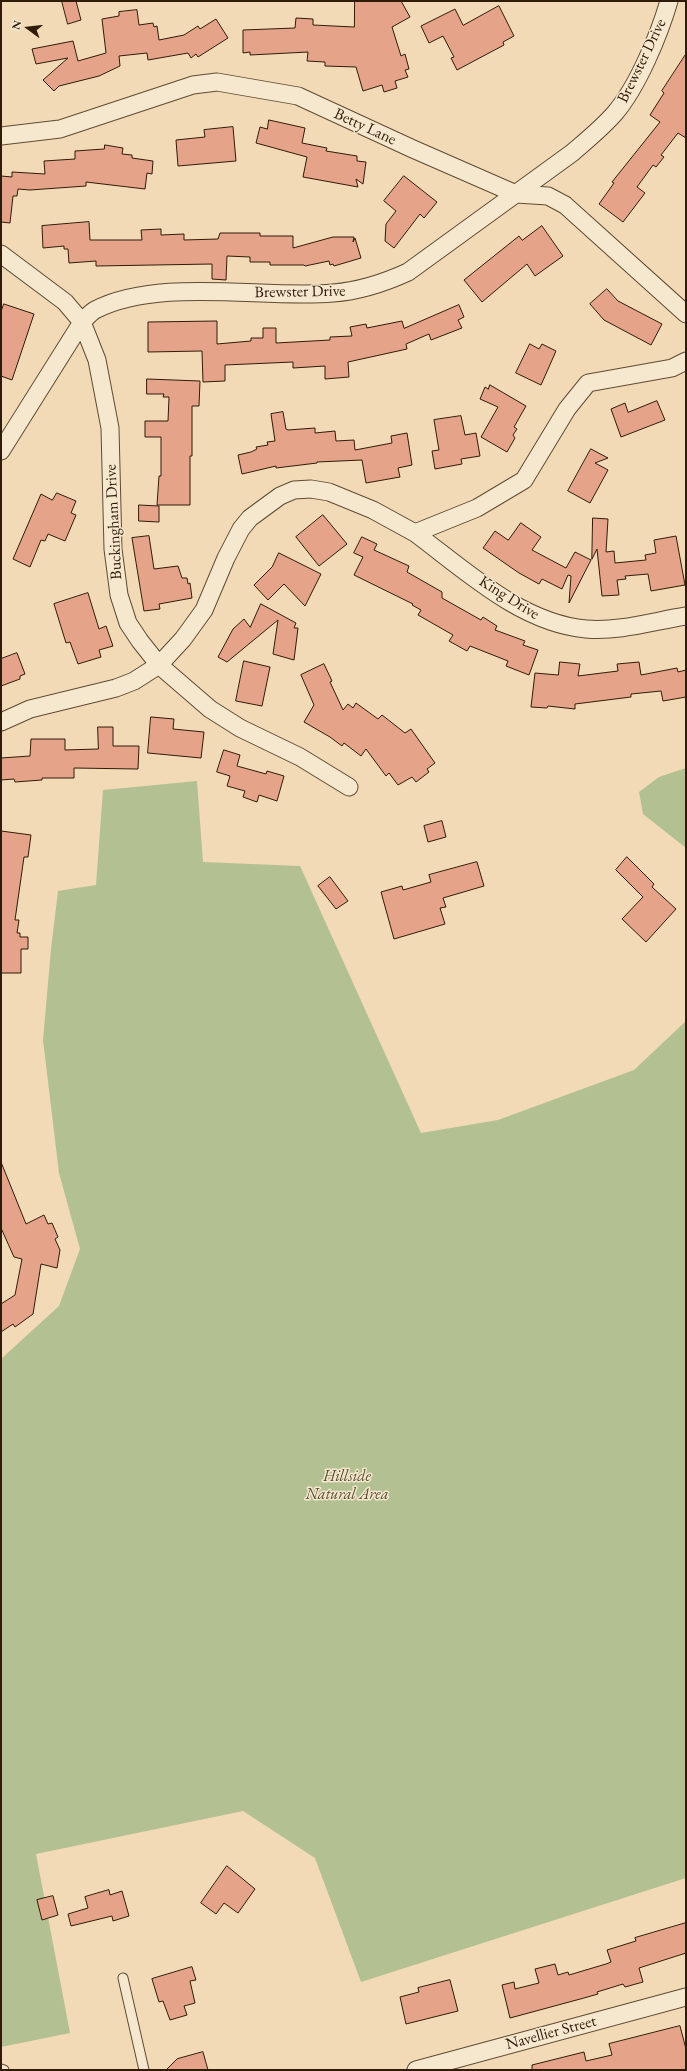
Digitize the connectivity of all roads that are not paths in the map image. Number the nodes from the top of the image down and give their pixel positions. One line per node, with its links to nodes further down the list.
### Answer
1 (669, 1): 3 (street, Brewster Drive)
2 (1, 136): 3 (street, Betty Lane)
3 (516, 194): 5 (street, Betty Lane); 6 (street, Brewster Drive)
4 (1, 254): 6 (street, Buckingham Drive)
5 (686, 314)
6 (82, 322): 8 (street, Brewster Drive); 11 (street, Buckingham Drive)
7 (686, 361): 9 (street)
8 (1, 451)
9 (415, 533): 10 (street, King Drive); 11 (street, King Drive)
10 (686, 616)
11 (158, 665): 12 (street, King Drive); 13 (street, Buckingham Drive)
12 (1, 722)
13 (349, 787)
14 (123, 1978): 18 (lane)
15 (686, 1997): 19 (street, Navellier Street)
16 (1, 2069): 17 (lane)
17 (4, 2070)
18 (144, 2070)
19 (416, 2070)

